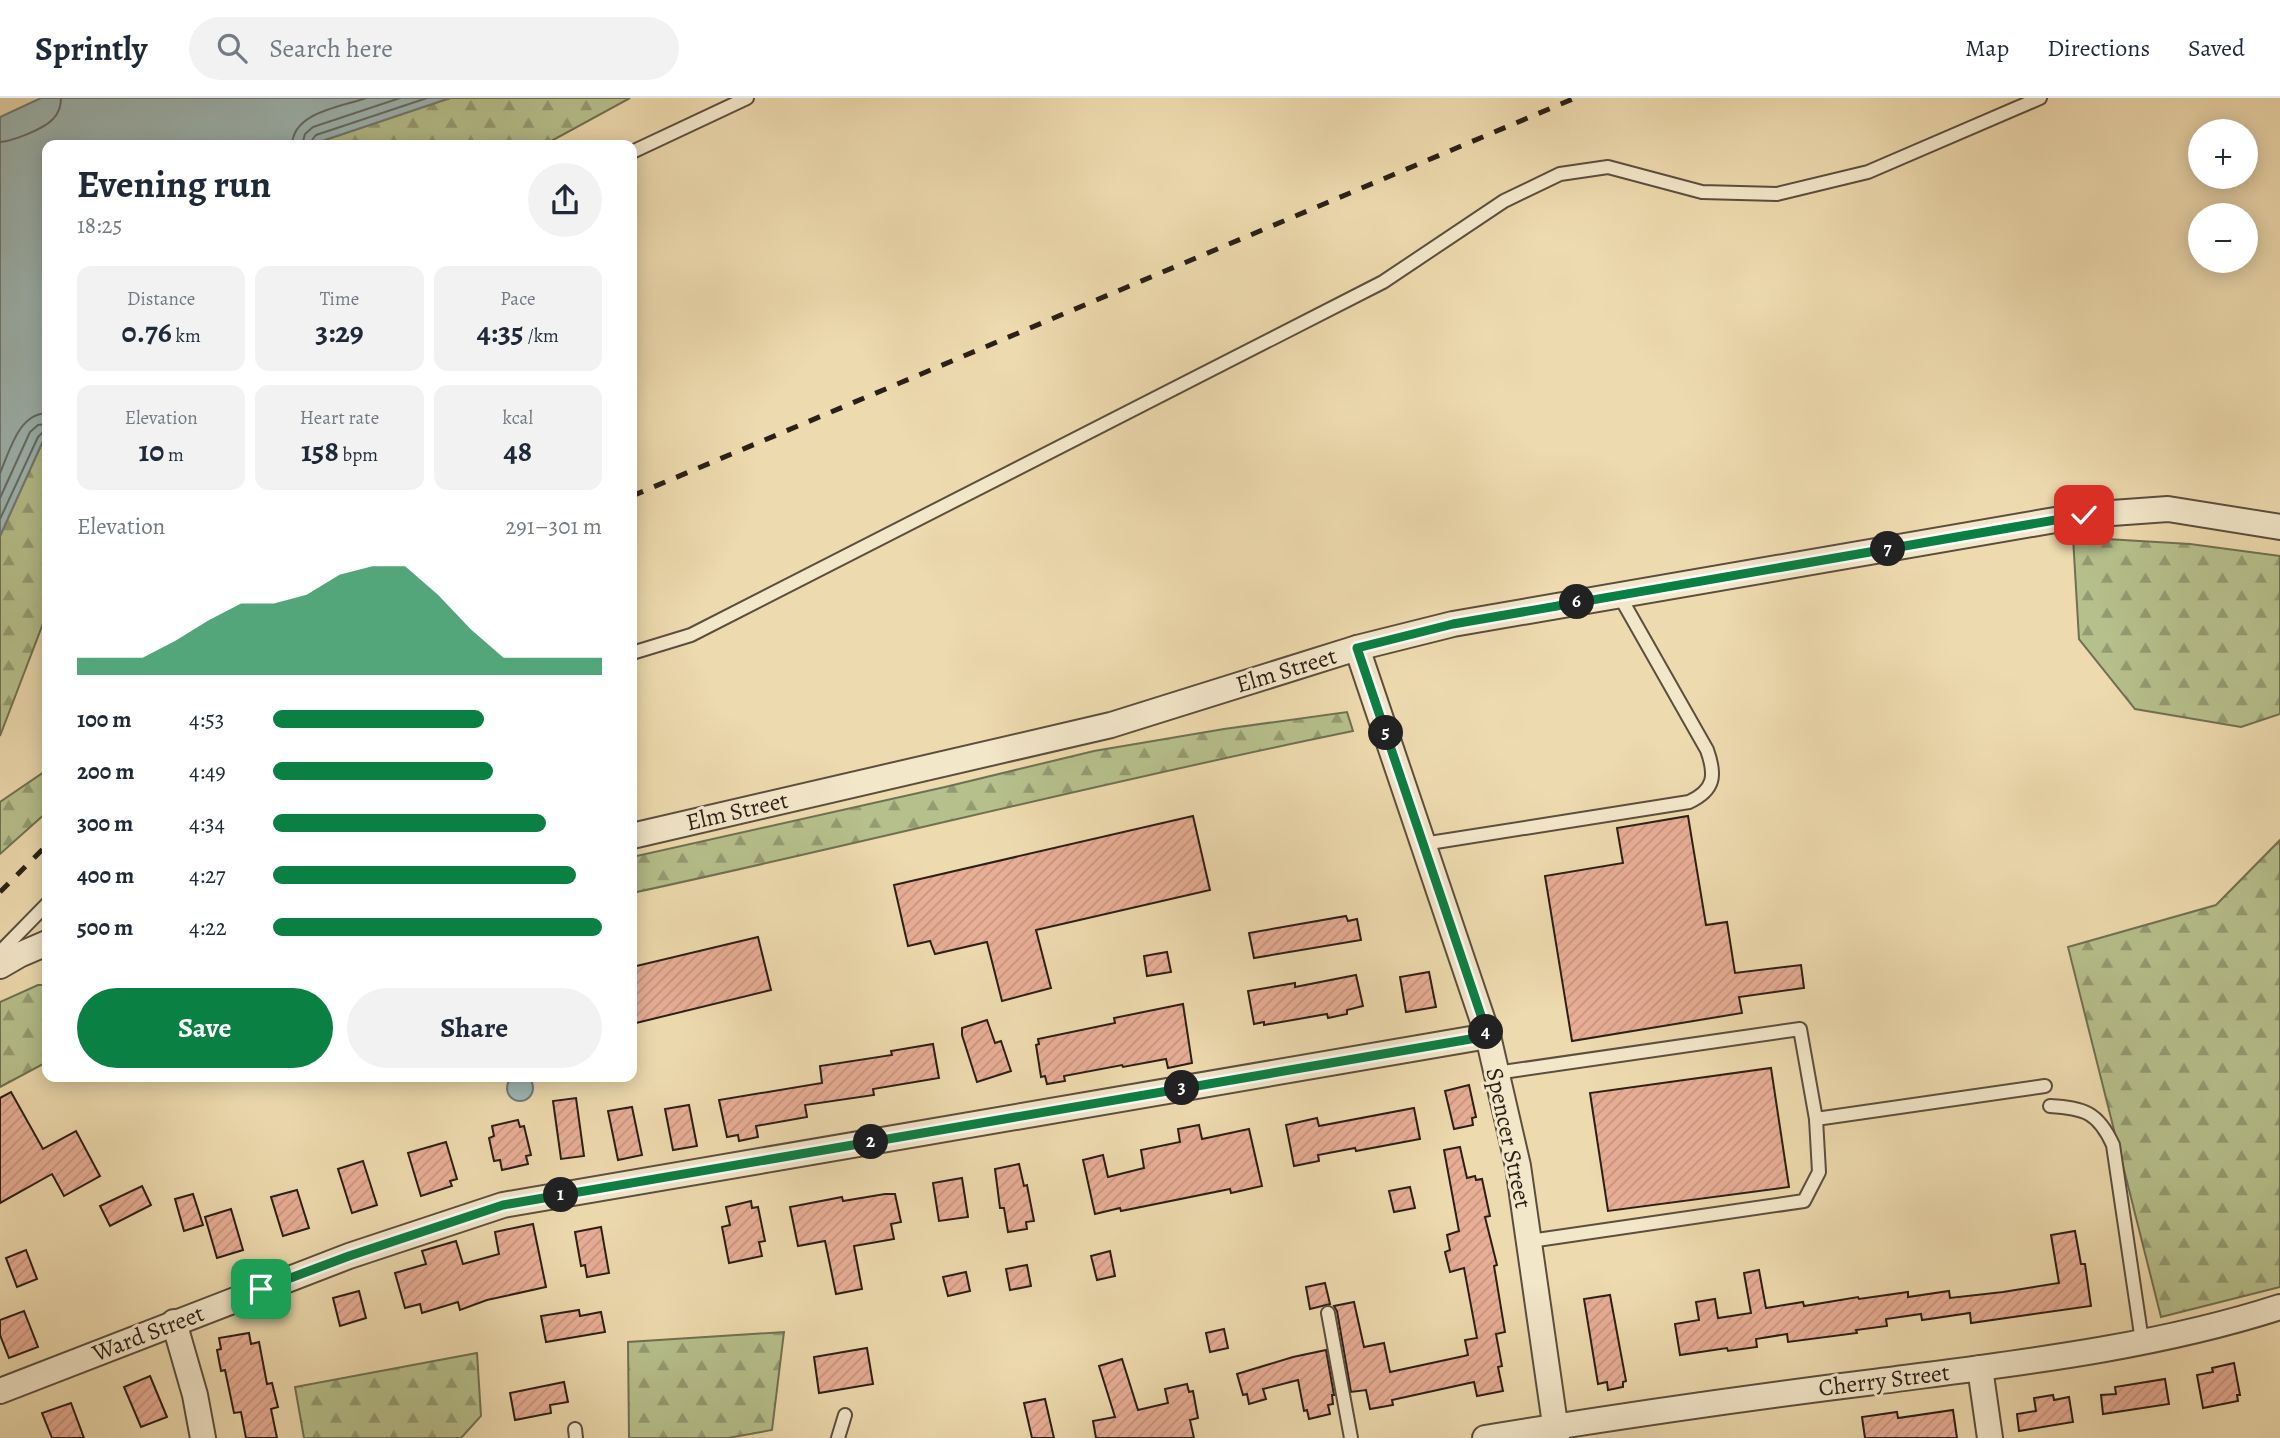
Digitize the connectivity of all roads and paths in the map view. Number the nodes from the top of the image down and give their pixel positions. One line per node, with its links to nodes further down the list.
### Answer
1 (747, 98): 3 (lane)
2 (2040, 98): 7 (lane)
3 (637, 150)
4 (2280, 527): 5 (street, Elm Street)
5 (1619, 595): 6 (street, Elm Street); 9 (lane)
6 (1357, 648): 8 (street, Elm Street); 9 (street, Spencer Street)
7 (637, 651)
8 (637, 835)
9 (1423, 844): 14 (street, Spencer Street)
10 (42, 909): 12 (lane)
11 (42, 945): 13 (street)
12 (0, 952)
13 (0, 966)
14 (1488, 1036): 15 (street, Spencer Street); 22 (street, Ward Street)
15 (1496, 1073): 18 (lane); 19 (street, Spencer Street)
16 (2045, 1086): 18 (lane)
17 (2050, 1106): 23 (lane)
18 (1816, 1119): 19 (lane)
19 (1530, 1241): 27 (street, Spencer Street)
20 (2280, 1307): 23 (street, Cherry Street)
21 (1328, 1313): 30 (lane)
22 (174, 1322): 25 (street, Ward Street); 28 (street)
23 (2142, 1341): 24 (street, Cherry Street)
24 (1980, 1368): 27 (street, Cherry Street); 32 (street)
25 (0, 1391)
26 (845, 1415): 29 (lane)
27 (1556, 1432): 31 (street, Cherry Street)
28 (203, 1438)
29 (838, 1438)
30 (1351, 1438)
31 (1485, 1438)
32 (1990, 1438)

